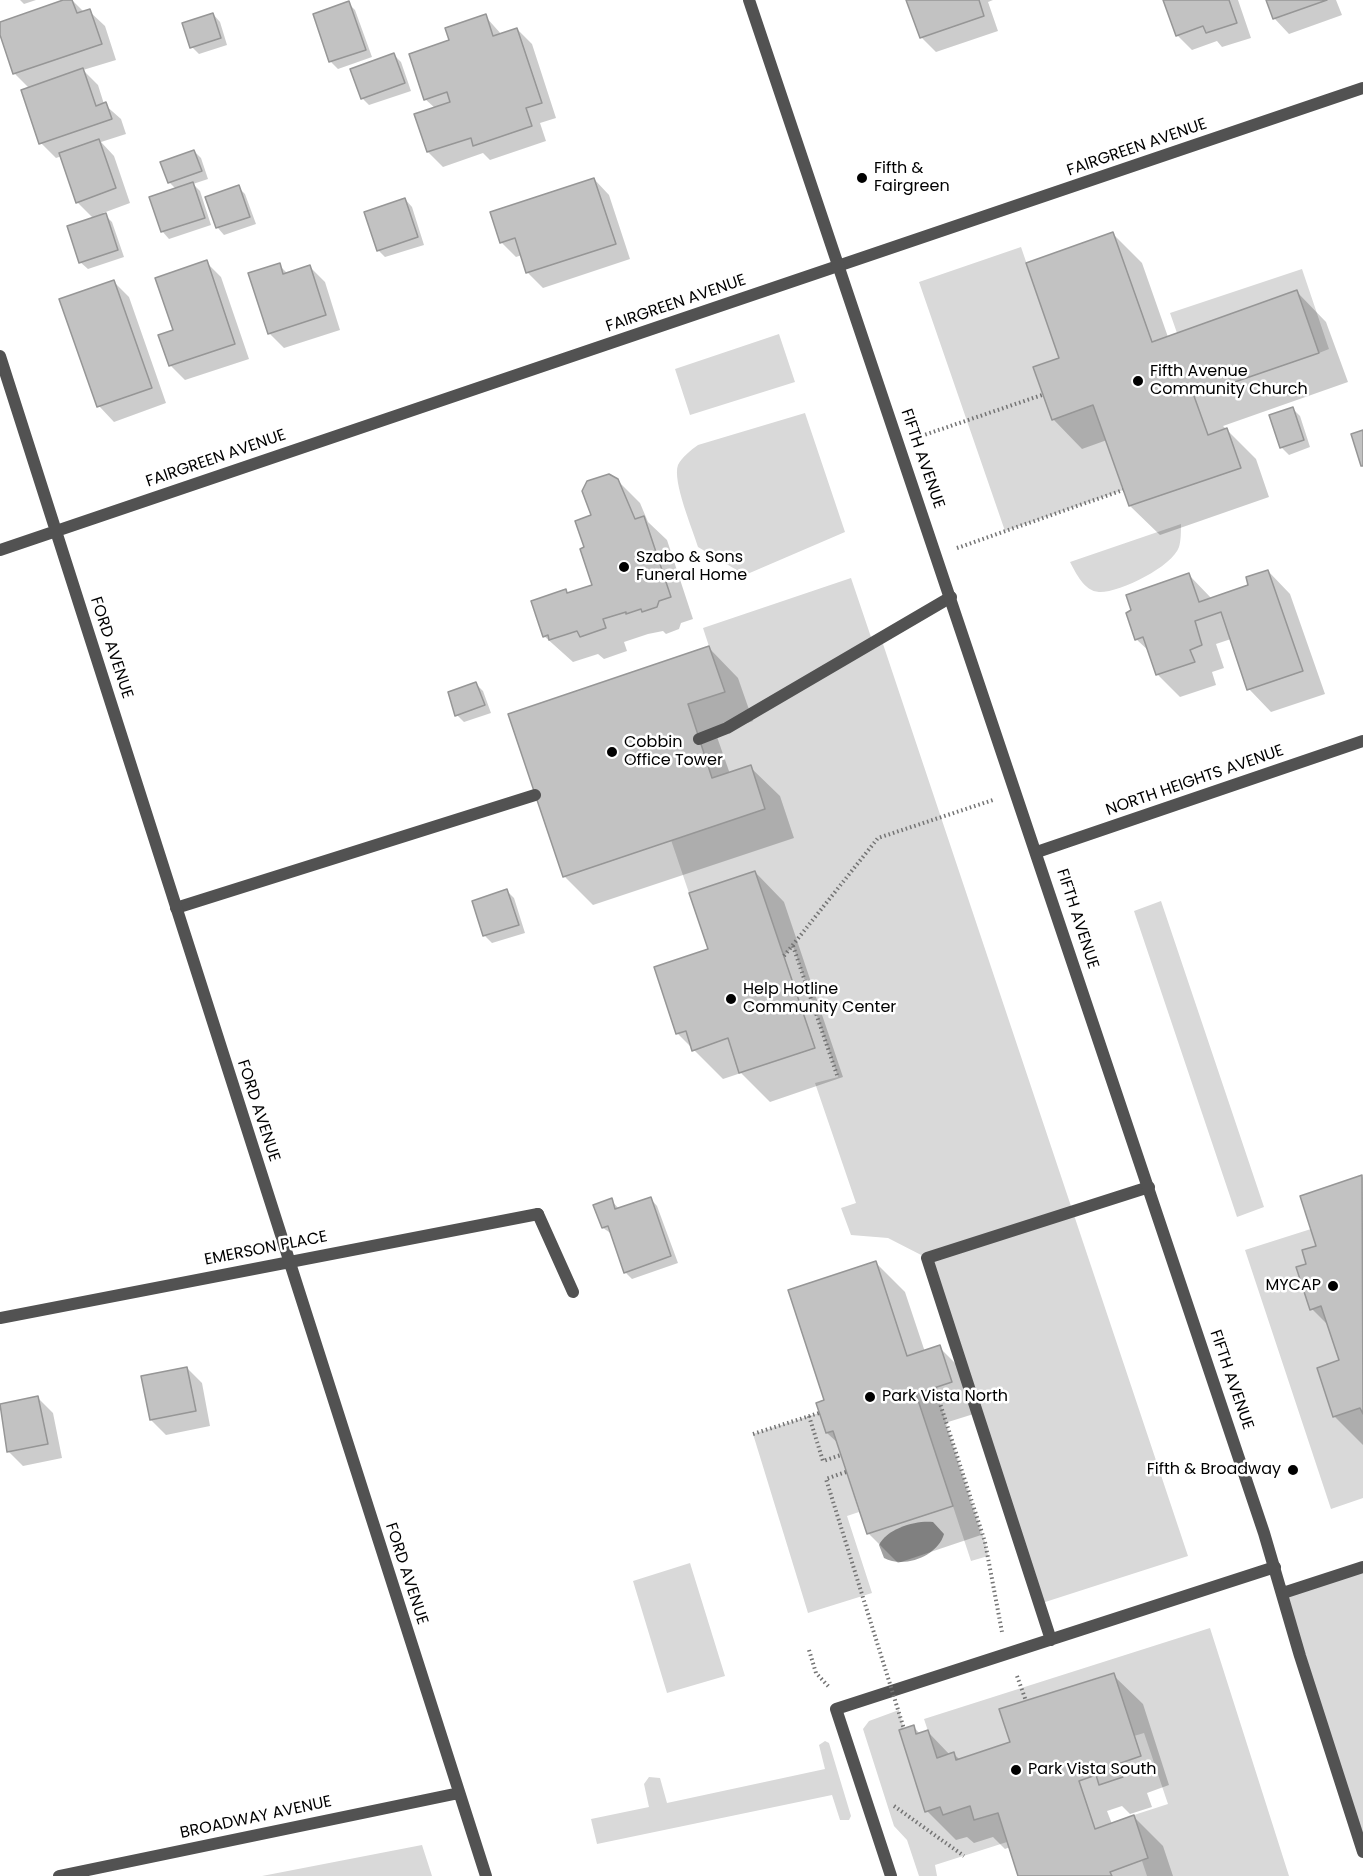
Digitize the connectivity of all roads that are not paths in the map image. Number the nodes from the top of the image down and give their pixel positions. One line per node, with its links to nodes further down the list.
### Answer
1 (749, 0): 3 (street, FIFTH AVENUE)
2 (1363, 88): 3 (street, FAIRGREEN AVENUE)
3 (839, 266): 5 (street, FAIRGREEN AVENUE); 7 (street, FIFTH AVENUE)
4 (0, 356): 5 (street, FORD AVENUE)
5 (56, 531): 6 (street, FAIRGREEN AVENUE); 12 (street, FORD AVENUE)
6 (0, 550)
7 (951, 597): 8 (street); 11 (street, FIFTH AVENUE)
8 (699, 739)
9 (1363, 741): 11 (street, NORTH HEIGHTS AVENUE)
10 (535, 795): 12 (street)
11 (1037, 852): 13 (street, FIFTH AVENUE)
12 (176, 908): 14 (street, FORD AVENUE)
13 (1149, 1187): 17 (street, FIFTH AVENUE); 20 (street)
14 (289, 1261): 15 (street, EMERSON PLACE); 16 (street, EMERSON PLACE); 21 (street, FORD AVENUE)
15 (573, 1292)
16 (0, 1318)
17 (1275, 1567): 19 (street, FIFTH AVENUE); 20 (street)
18 (1363, 1567): 19 (street)
19 (1283, 1593): 22 (street, FIFTH AVENUE)
20 (1051, 1640): 25 (street)
21 (459, 1793): 23 (street, BROADWAY AVENUE); 24 (street, FORD AVENUE)
22 (1363, 1852)
23 (58, 1876)
24 (486, 1876)
25 (891, 1876)

